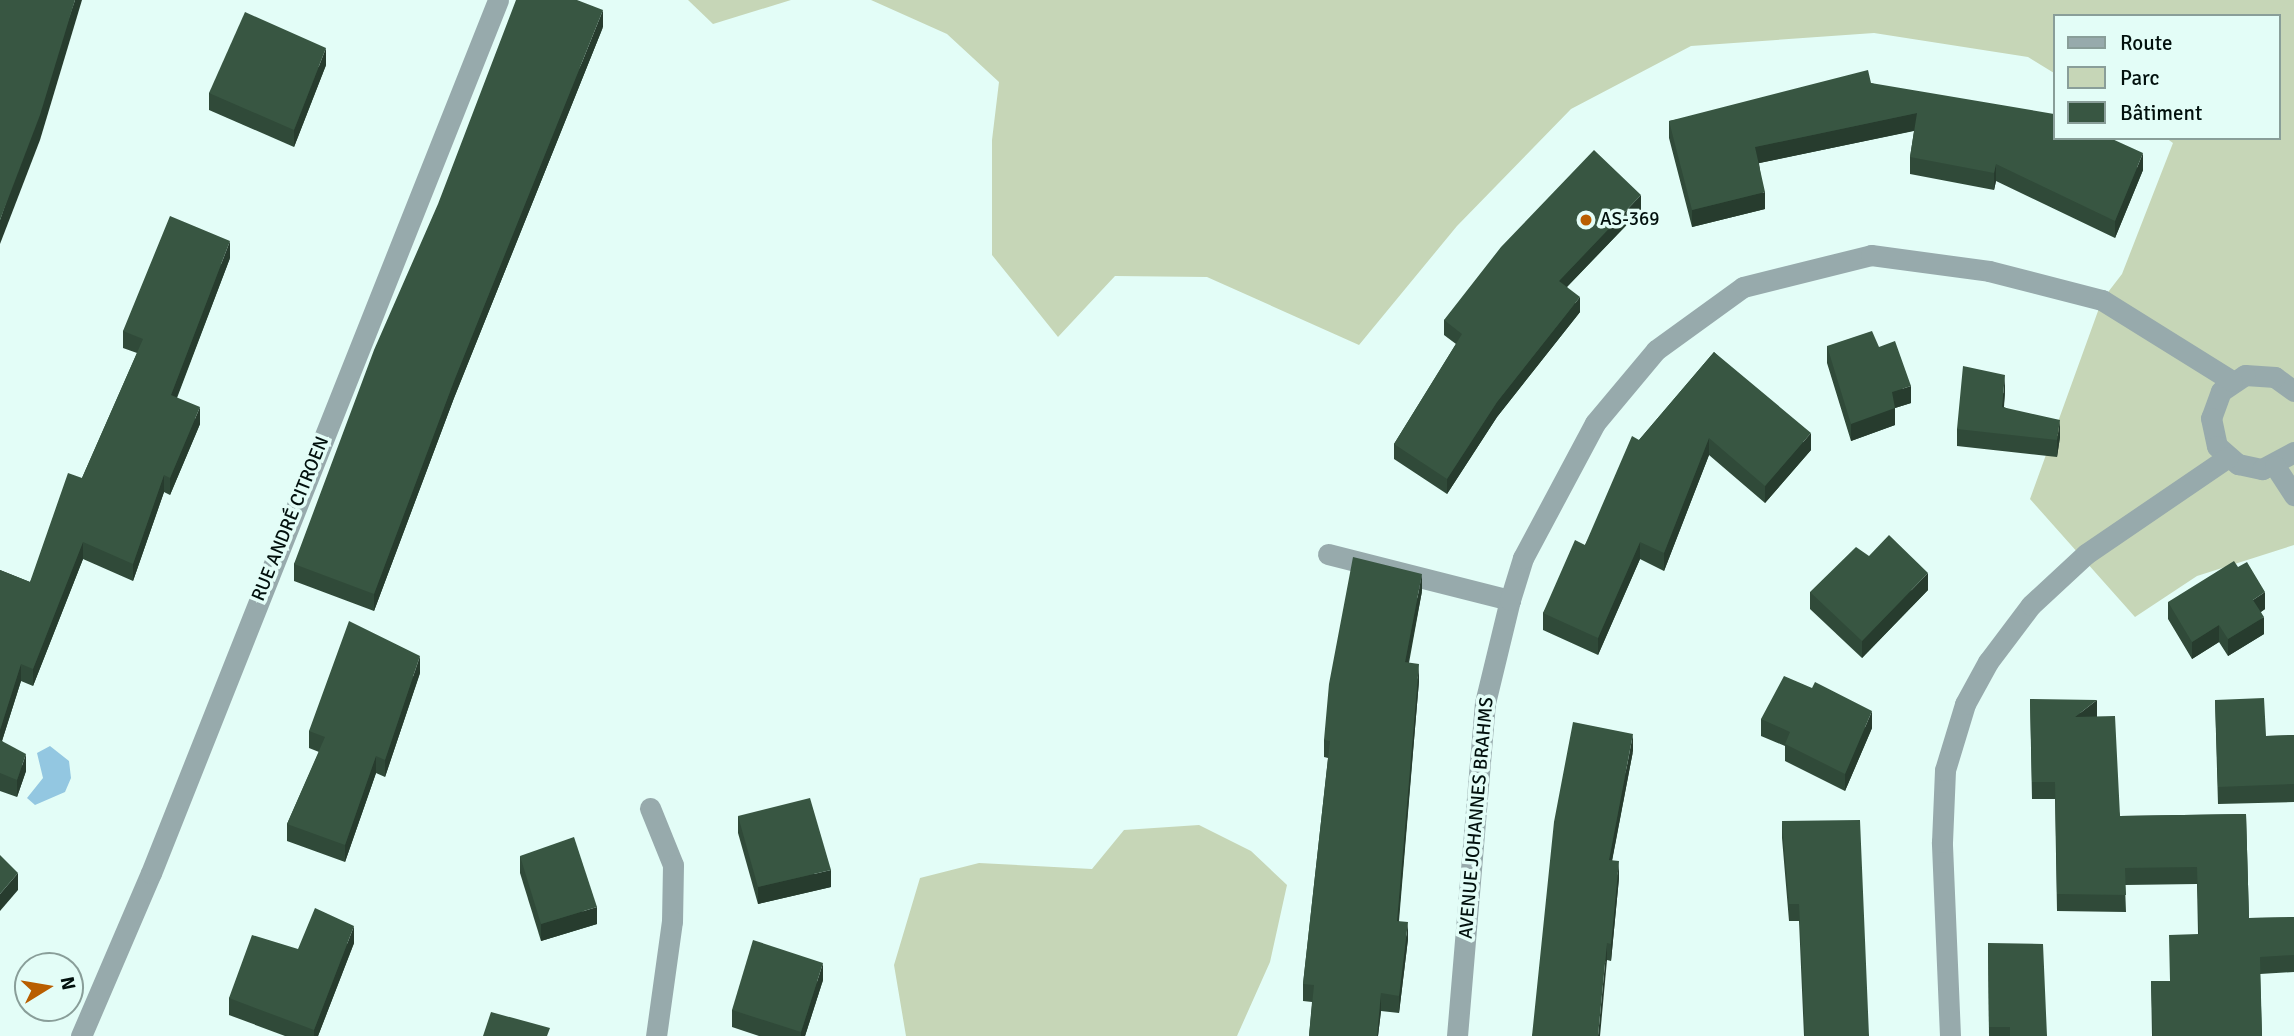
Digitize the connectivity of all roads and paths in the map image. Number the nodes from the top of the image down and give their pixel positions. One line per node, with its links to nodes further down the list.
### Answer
1 (498, 0): 11 (street, RUE ANDRÉ CITROEN)
2 (2232, 381): 3 (street); 5 (street); 9 (street, AVENUE JOHANNES BRAHMS)
3 (2294, 391)
4 (2294, 452): 6 (street)
5 (2228, 457): 6 (street); 14 (street)
6 (2275, 466): 7 (street)
7 (2294, 495)
8 (1328, 554): 9 (street)
9 (1510, 600): 13 (street, AVENUE JOHANNES BRAHMS)
10 (650, 808): 12 (street)
11 (81, 1036)
12 (656, 1036)
13 (1457, 1036)
14 (1950, 1036)

